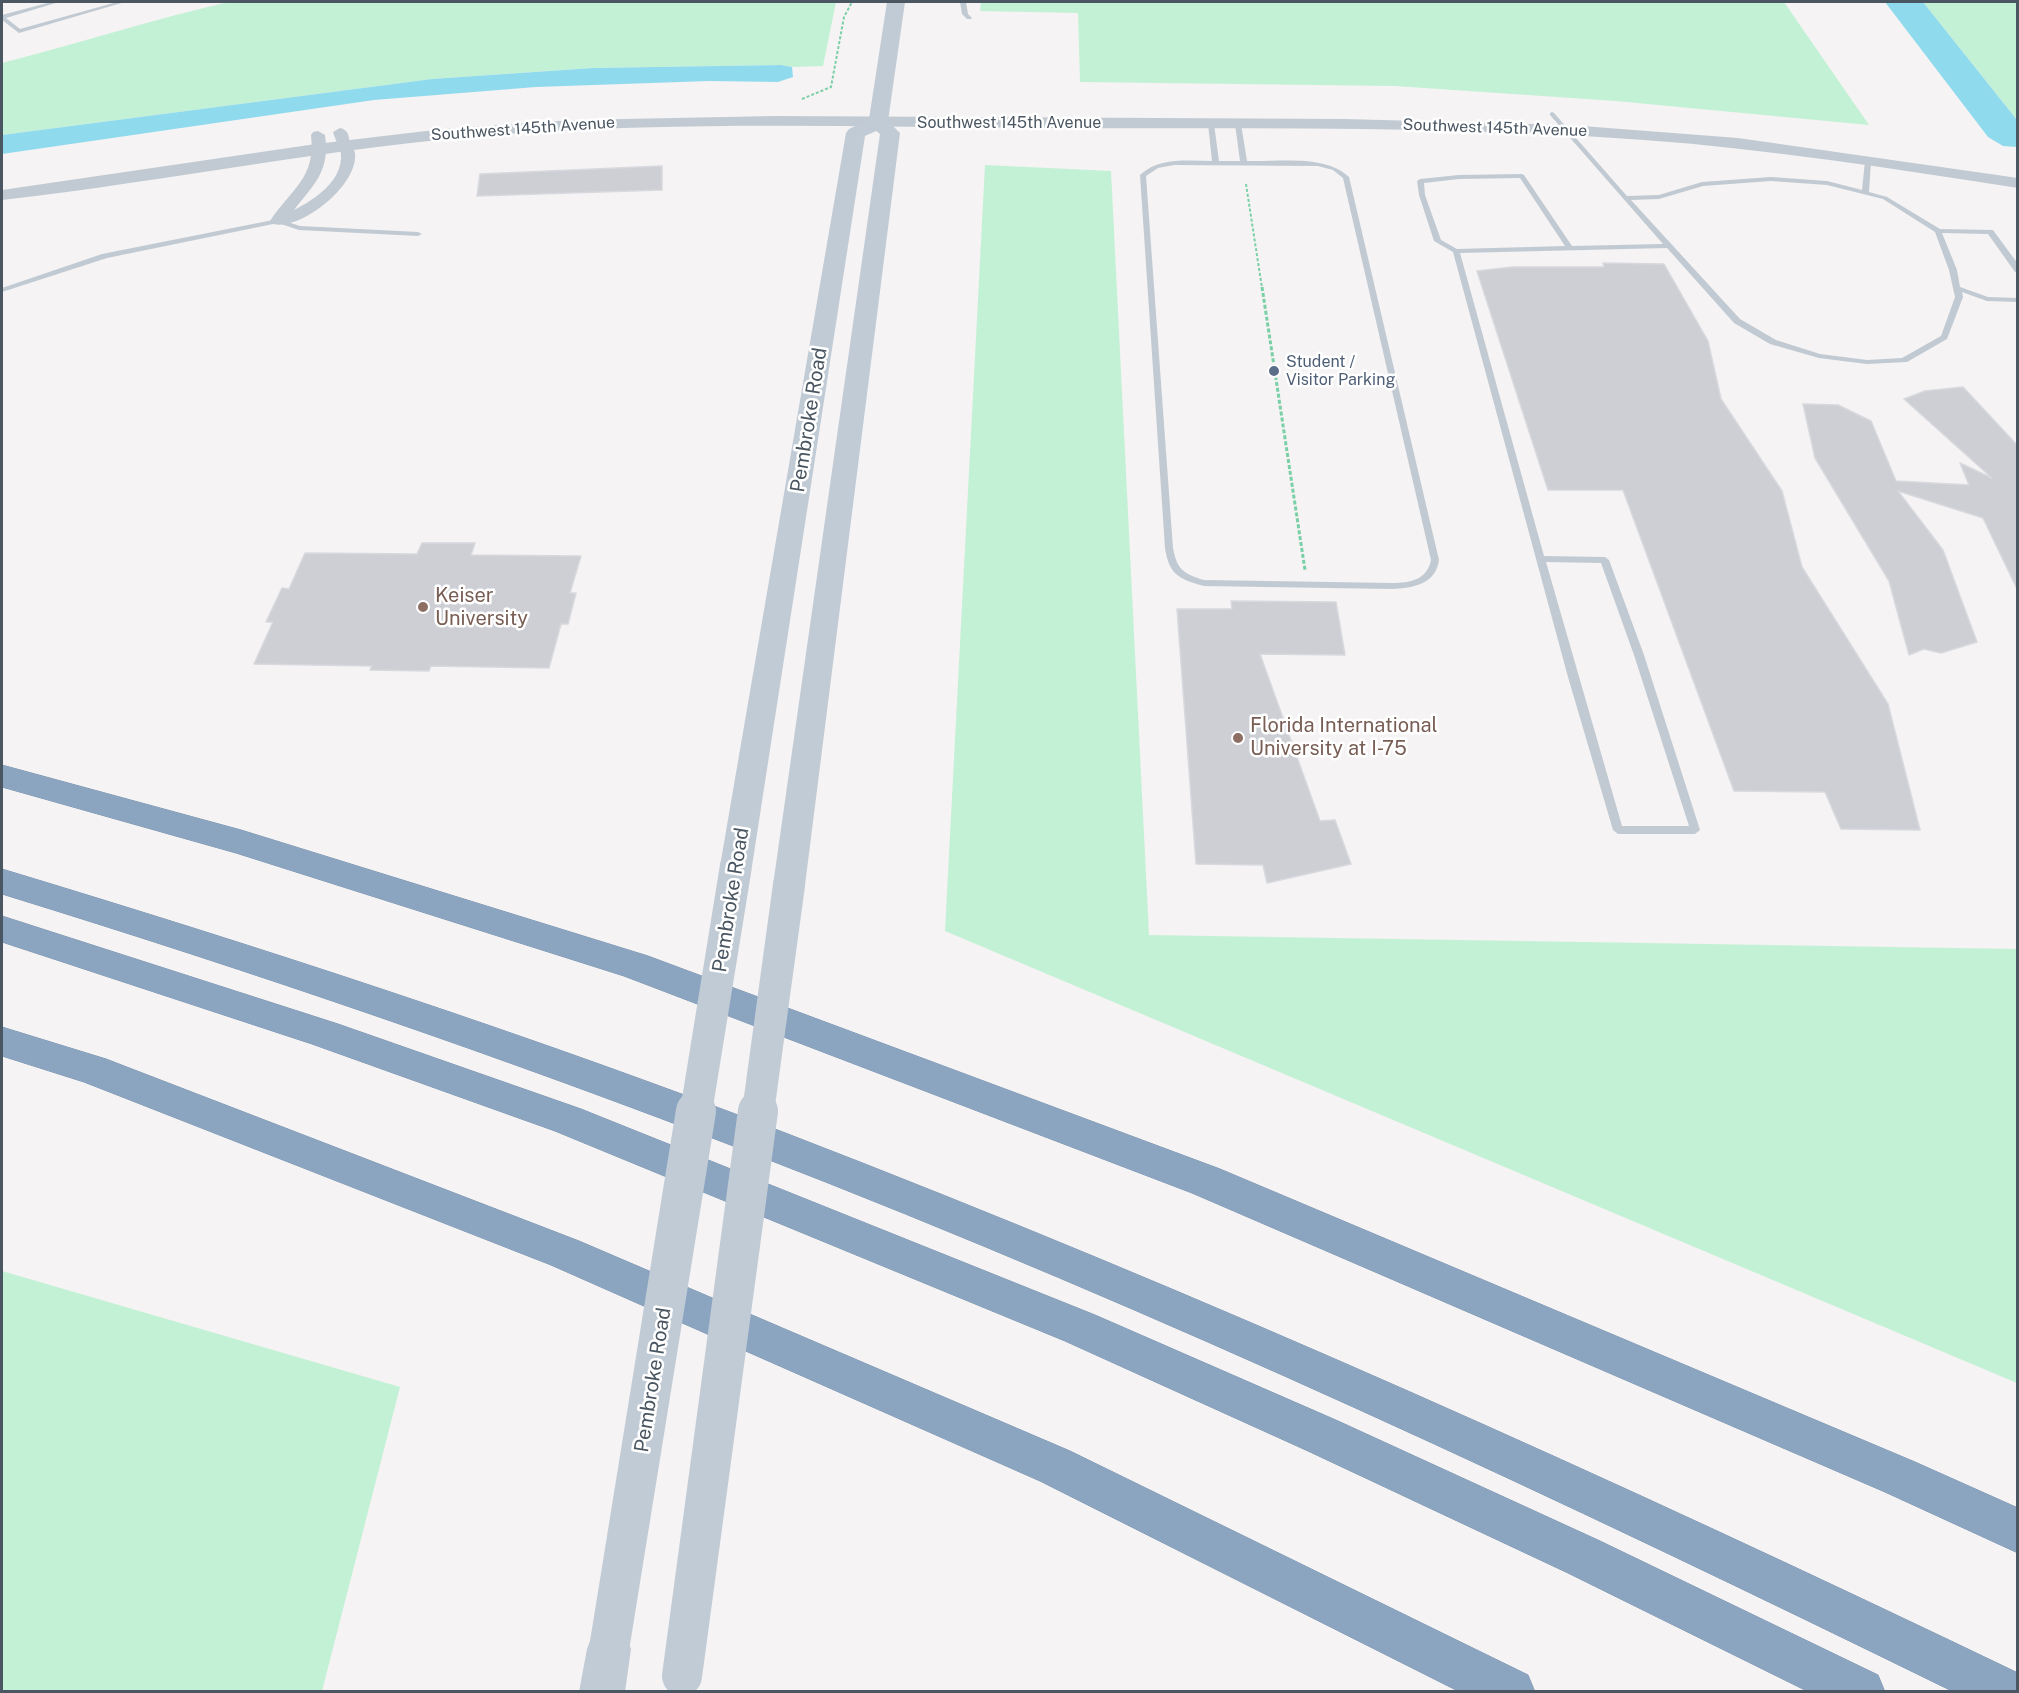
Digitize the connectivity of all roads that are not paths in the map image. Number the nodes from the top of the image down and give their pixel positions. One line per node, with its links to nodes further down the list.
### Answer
1 (56, 2): 5 (lane)
2 (122, 2): 5 (lane)
3 (896, 2): 7 (main road)
4 (963, 2): 6 (lane)
5 (2, 17)
6 (969, 18)
7 (880, 113): 8 (street, Southwest 145th Avenue); 9 (street, Southwest 145th Avenue); 12 (street, Southwest 145th Avenue); 39 (main road, Pembroke Road, bridge); 40 (main road, Pembroke Road, bridge)
8 (1552, 114): 11 (lane); 17 (street, Southwest 145th Avenue)
9 (1211, 124): 10 (street, Southwest 145th Avenue); 15 (lane)
10 (1238, 124): 11 (street, Southwest 145th Avenue); 16 (lane)
11 (1566, 130): 14 (street, Southwest 145th Avenue); 22 (lane)
12 (342, 139): 13 (street, Southwest 145th Avenue); 23 (street)
13 (320, 142): 18 (street, Southwest 145th Avenue); 21 (street, Southwest 145th Avenue); 23 (street)
14 (1868, 161): 19 (street, Southwest 145th Avenue); 20 (lane)
15 (1216, 163): 16 (lane); 16 (lane)
16 (1244, 163)
17 (2018, 167)
18 (2, 179)
19 (2018, 183)
20 (1865, 193): 22 (lane); 24 (lane)
21 (2, 195)
22 (1625, 198): 26 (lane)
23 (278, 221): 25 (lane); 31 (lane)
24 (1938, 231): 29 (lane); 30 (lane)
25 (418, 234)
26 (1670, 246): 27 (lane); 30 (lane)
27 (1570, 249): 28 (lane); 28 (lane)
28 (1456, 251): 33 (lane)
29 (2018, 270)
30 (1957, 288): 32 (lane)
31 (2, 290)
32 (2018, 300)
33 (1542, 559): 33 (lane)
34 (2, 776): 38 (highway)
35 (2, 882): 43 (highway)
36 (2, 929): 42 (highway)
37 (2, 1042): 41 (highway)
38 (2018, 1532)
39 (681, 1684)
40 (603, 1692)
41 (1511, 1692)
42 (1861, 1692)
43 (2006, 1692)

